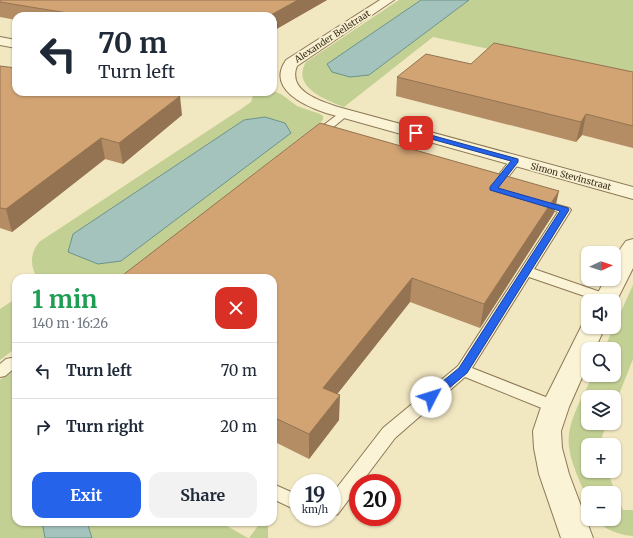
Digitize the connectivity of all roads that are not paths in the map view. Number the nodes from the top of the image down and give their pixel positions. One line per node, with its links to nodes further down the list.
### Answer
1 (388, 0): 4 (street, Alexander Bellstraat)
2 (0, 41): 3 (street)
3 (12, 43)
4 (281, 80): 5 (street, Simon Stevinstraat)
5 (345, 113): 6 (lane); 9 (street, Simon Stevinstraat)
6 (315, 137): 7 (lane); 8 (lane)
7 (330, 141)
8 (304, 145)
9 (516, 160): 11 (lane); 13 (street, Simon Stevinstraat)
10 (478, 184): 11 (lane)
11 (493, 189): 12 (lane)
12 (507, 193)
13 (633, 193)
14 (529, 199): 16 (lane)
15 (633, 245): 18 (street)
16 (526, 271): 17 (lane); 20 (lane)
17 (589, 294)
18 (609, 294)
19 (590, 334): 21 (street)
20 (463, 370): 21 (lane); 23 (lane)
21 (554, 407): 25 (street)
22 (277, 493): 24 (lane)
23 (341, 496)
24 (289, 499)
25 (577, 538)

